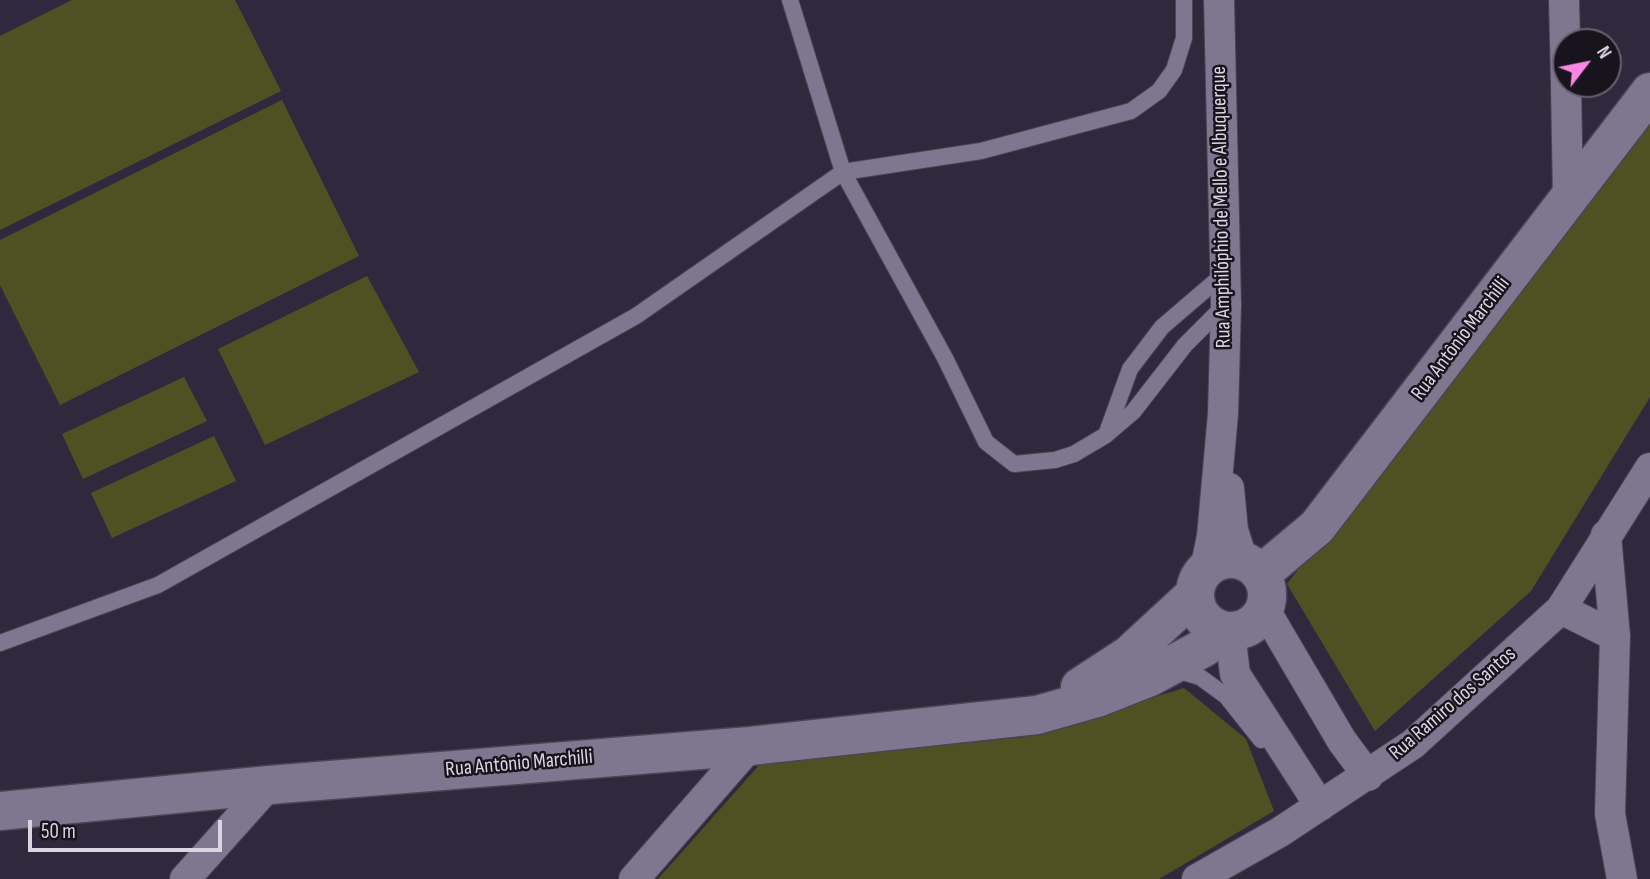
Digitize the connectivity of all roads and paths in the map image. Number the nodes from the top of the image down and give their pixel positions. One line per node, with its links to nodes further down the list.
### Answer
1 (790, 0): 8 (lane)
2 (1184, 0): 8 (lane)
3 (1219, 0): 10 (street, Rua Amphilóphio de Mello e Albuquerque)
4 (1564, 0): 5 (street)
5 (1565, 28)
6 (1650, 92): 9 (street, Rua Antônio Marchilli)
7 (1566, 98): 9 (street)
8 (843, 172): 13 (lane); 20 (lane)
9 (1568, 199): 17 (street, Rua Antônio Marchilli)
10 (1225, 273): 11 (street, Rua Amphilóphio de Mello e Albuquerque); 13 (lane)
11 (1226, 304): 12 (street, Rua Amphilóphio de Mello e Albuquerque); 13 (lane)
12 (1223, 414): 16 (street, Rua Amphilóphio de Mello e Albuquerque); 17 (street, Rua Amphilóphio de Mello e Albuquerque)
13 (1106, 435)
14 (1650, 468): 15 (street, Rua Ramiro dos Santos)
15 (1606, 536): 18 (street, Rua Ramiro dos Santos); 19 (street)
16 (1200, 582): 17 (street); 17 (street); 22 (street, Rua Antônio Marchilli)
17 (1243, 606): 21 (street, Rua Antônio Marchilli); 24 (street); 26 (street)
18 (1561, 609): 19 (street); 24 (street, Rua Ramiro dos Santos)
19 (1615, 636): 31 (street)
20 (0, 643)
21 (1150, 677): 22 (street, Rua Antônio Marchilli); 26 (lane)
22 (1037, 715): 23 (street, Rua Antônio Marchilli)
23 (750, 746): 25 (street, Rua Antônio Marchilli); 29 (street)
24 (1368, 776): 26 (street, Rua Ramiro dos Santos)
25 (269, 785): 27 (street, Rua Antônio Marchilli); 28 (street)
26 (1319, 807): 30 (street, Rua Ramiro dos Santos)
27 (0, 811)
28 (185, 879)
29 (634, 879)
30 (1197, 879)
31 (1622, 879)

